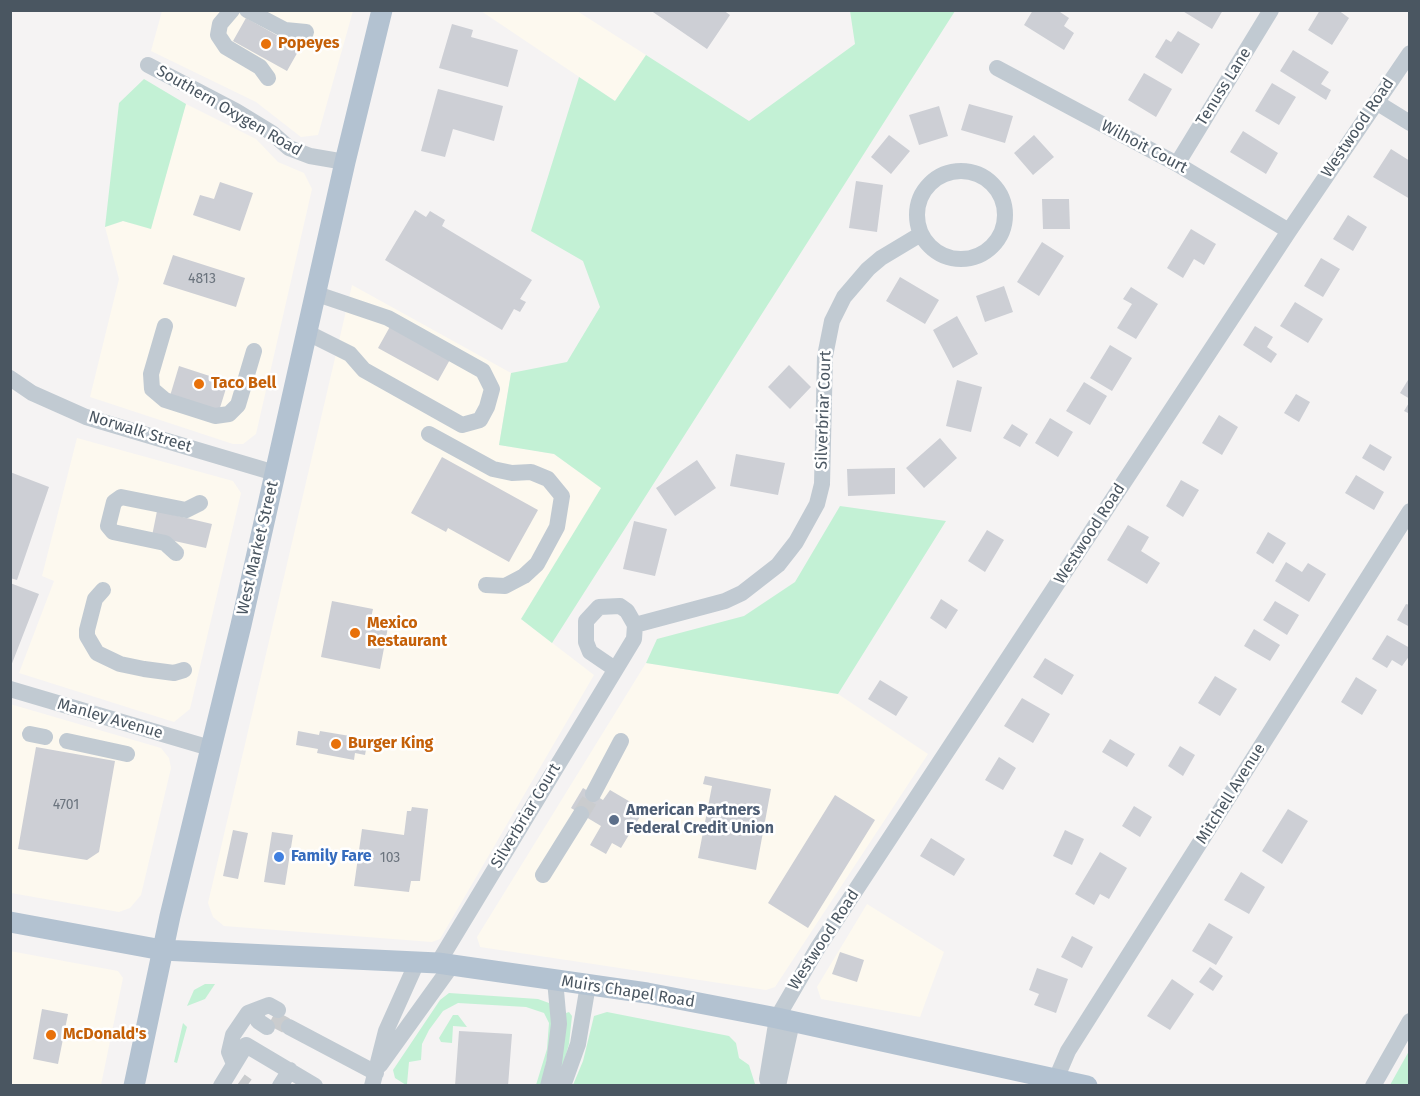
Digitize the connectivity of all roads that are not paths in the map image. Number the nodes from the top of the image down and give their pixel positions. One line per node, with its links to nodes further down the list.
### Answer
1 (232, 10): 9 (street)
2 (247, 10): 5 (street)
3 (382, 10): 12 (main road, West Market Street)
4 (1271, 10): 13 (street, Tenuss Lane)
5 (306, 32)
6 (1410, 52): 10 (street, Westwood Road)
7 (148, 65): 12 (street, Southern Oxygen Road)
8 (997, 68): 13 (street, Wilhoit Court)
9 (268, 78)
10 (1376, 102): 11 (street); 14 (street, Westwood Road)
11 (1410, 123)
12 (345, 162): 16 (main road, West Market Street)
13 (1177, 164): 14 (street, Wilhoit Court)
14 (1289, 231): 45 (street, Westwood Road)
15 (921, 234): 15 (street); 28 (street, Silverbriar Court)
16 (317, 294): 18 (main road, West Market Street); 18 (street)
17 (165, 326): 19 (street)
18 (308, 333): 22 (main road, West Market Street)
19 (254, 351)
20 (10, 378): 22 (street, Norwalk Street)
21 (429, 434): 26 (street)
22 (275, 472): 34 (main road, West Market Street)
23 (200, 503): 25 (street)
24 (1410, 511): 51 (street, Mitchell Avenue)
25 (176, 553)
26 (486, 585)
27 (103, 590): 30 (street)
28 (635, 626): 29 (street, Silverbriar Court); 29 (street)
29 (615, 669): 41 (street, Silverbriar Court)
30 (184, 670)
31 (10, 690): 34 (street, Manley Avenue)
32 (67, 741): 35 (street)
33 (621, 741): 36 (street)
34 (210, 748): 40 (main road, West Market Street)
35 (127, 754)
36 (593, 794)
37 (581, 814): 38 (street)
38 (543, 875)
39 (10, 922): 40 (main road, Muirs Chapel Road)
40 (162, 950): 41 (main road, Muirs Chapel Road); 52 (main road, West Market Street)
41 (436, 964): 42 (main road, Muirs Chapel Road); 50 (street); 50 (street)
42 (555, 980): 43 (main road, Muirs Chapel Road); 55 (street)
43 (588, 985): 45 (main road, Muirs Chapel Road); 56 (street)
44 (272, 1018): 49 (street)
45 (784, 1020): 51 (main road, Muirs Chapel Road); 57 (street); 58 (street)
46 (1410, 1021): 59 (street)
47 (289, 1027): 50 (street)
48 (290, 1070): 49 (street); 53 (street); 54 (street)
49 (231, 1076)
50 (378, 1078)
51 (1069, 1084)
52 (134, 1086)
53 (280, 1086)
54 (315, 1086)
55 (548, 1086)
56 (563, 1086)
57 (770, 1086)
58 (778, 1086)
59 (1373, 1086)

